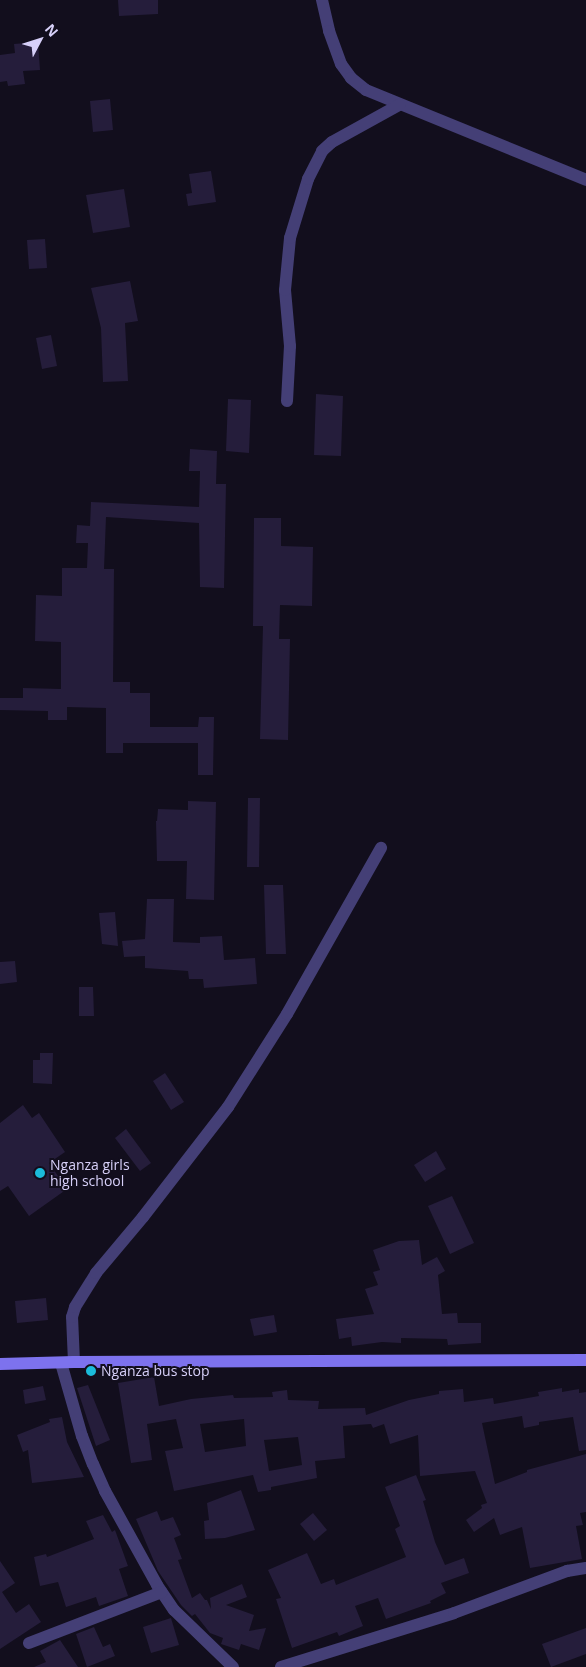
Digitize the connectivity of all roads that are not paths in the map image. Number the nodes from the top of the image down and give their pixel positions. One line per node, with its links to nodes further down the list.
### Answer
1 (322, 0): 2 (street)
2 (399, 106): 3 (street); 4 (street)
3 (586, 180)
4 (287, 401)
5 (381, 848): 7 (street)
6 (586, 1360): 7 (main road)
7 (74, 1362): 8 (main road)
8 (61, 1363): 9 (main road); 11 (street)
9 (0, 1364)
10 (586, 1568): 14 (street)
11 (162, 1592): 12 (street); 13 (street)
12 (29, 1644)
13 (234, 1667)
14 (281, 1667)

